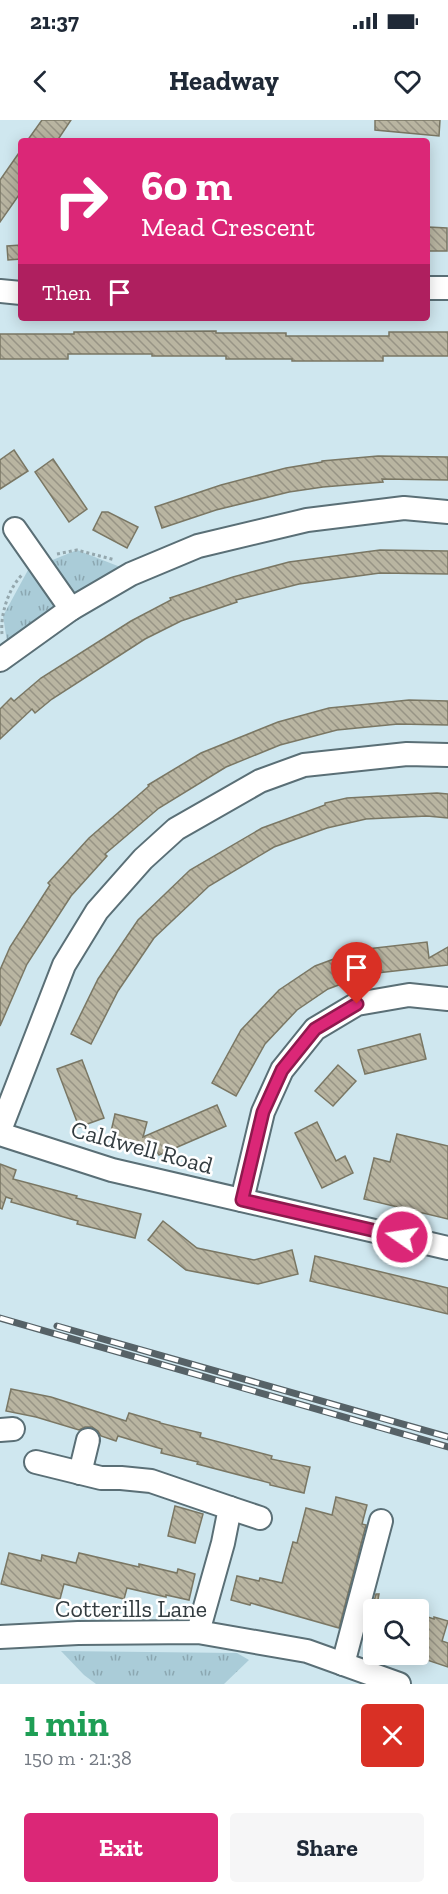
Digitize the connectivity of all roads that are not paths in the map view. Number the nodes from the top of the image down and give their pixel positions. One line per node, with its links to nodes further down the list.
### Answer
1 (430, 288): 2 (street)
2 (448, 288)
3 (0, 291): 4 (street)
4 (18, 293)
5 (448, 512): 7 (street)
6 (15, 529): 7 (street)
7 (71, 609): 8 (street)
8 (0, 660)
9 (448, 755): 11 (street)
10 (448, 999): 12 (street)
11 (0, 1132): 12 (street, Caldwell Road)
12 (242, 1200): 13 (street, Caldwell Road)
13 (448, 1248)
14 (88, 1440): 16 (street)
15 (36, 1462): 16 (street)
16 (80, 1473): 17 (street)
17 (230, 1508): 18 (street); 20 (street)
18 (260, 1518)
19 (381, 1521): 22 (street)
20 (198, 1632): 21 (street, Cotterills Lane); 22 (street, Cotterills Lane)
21 (0, 1637)
22 (343, 1664): 23 (street, Cotterills Lane)
23 (399, 1684)

